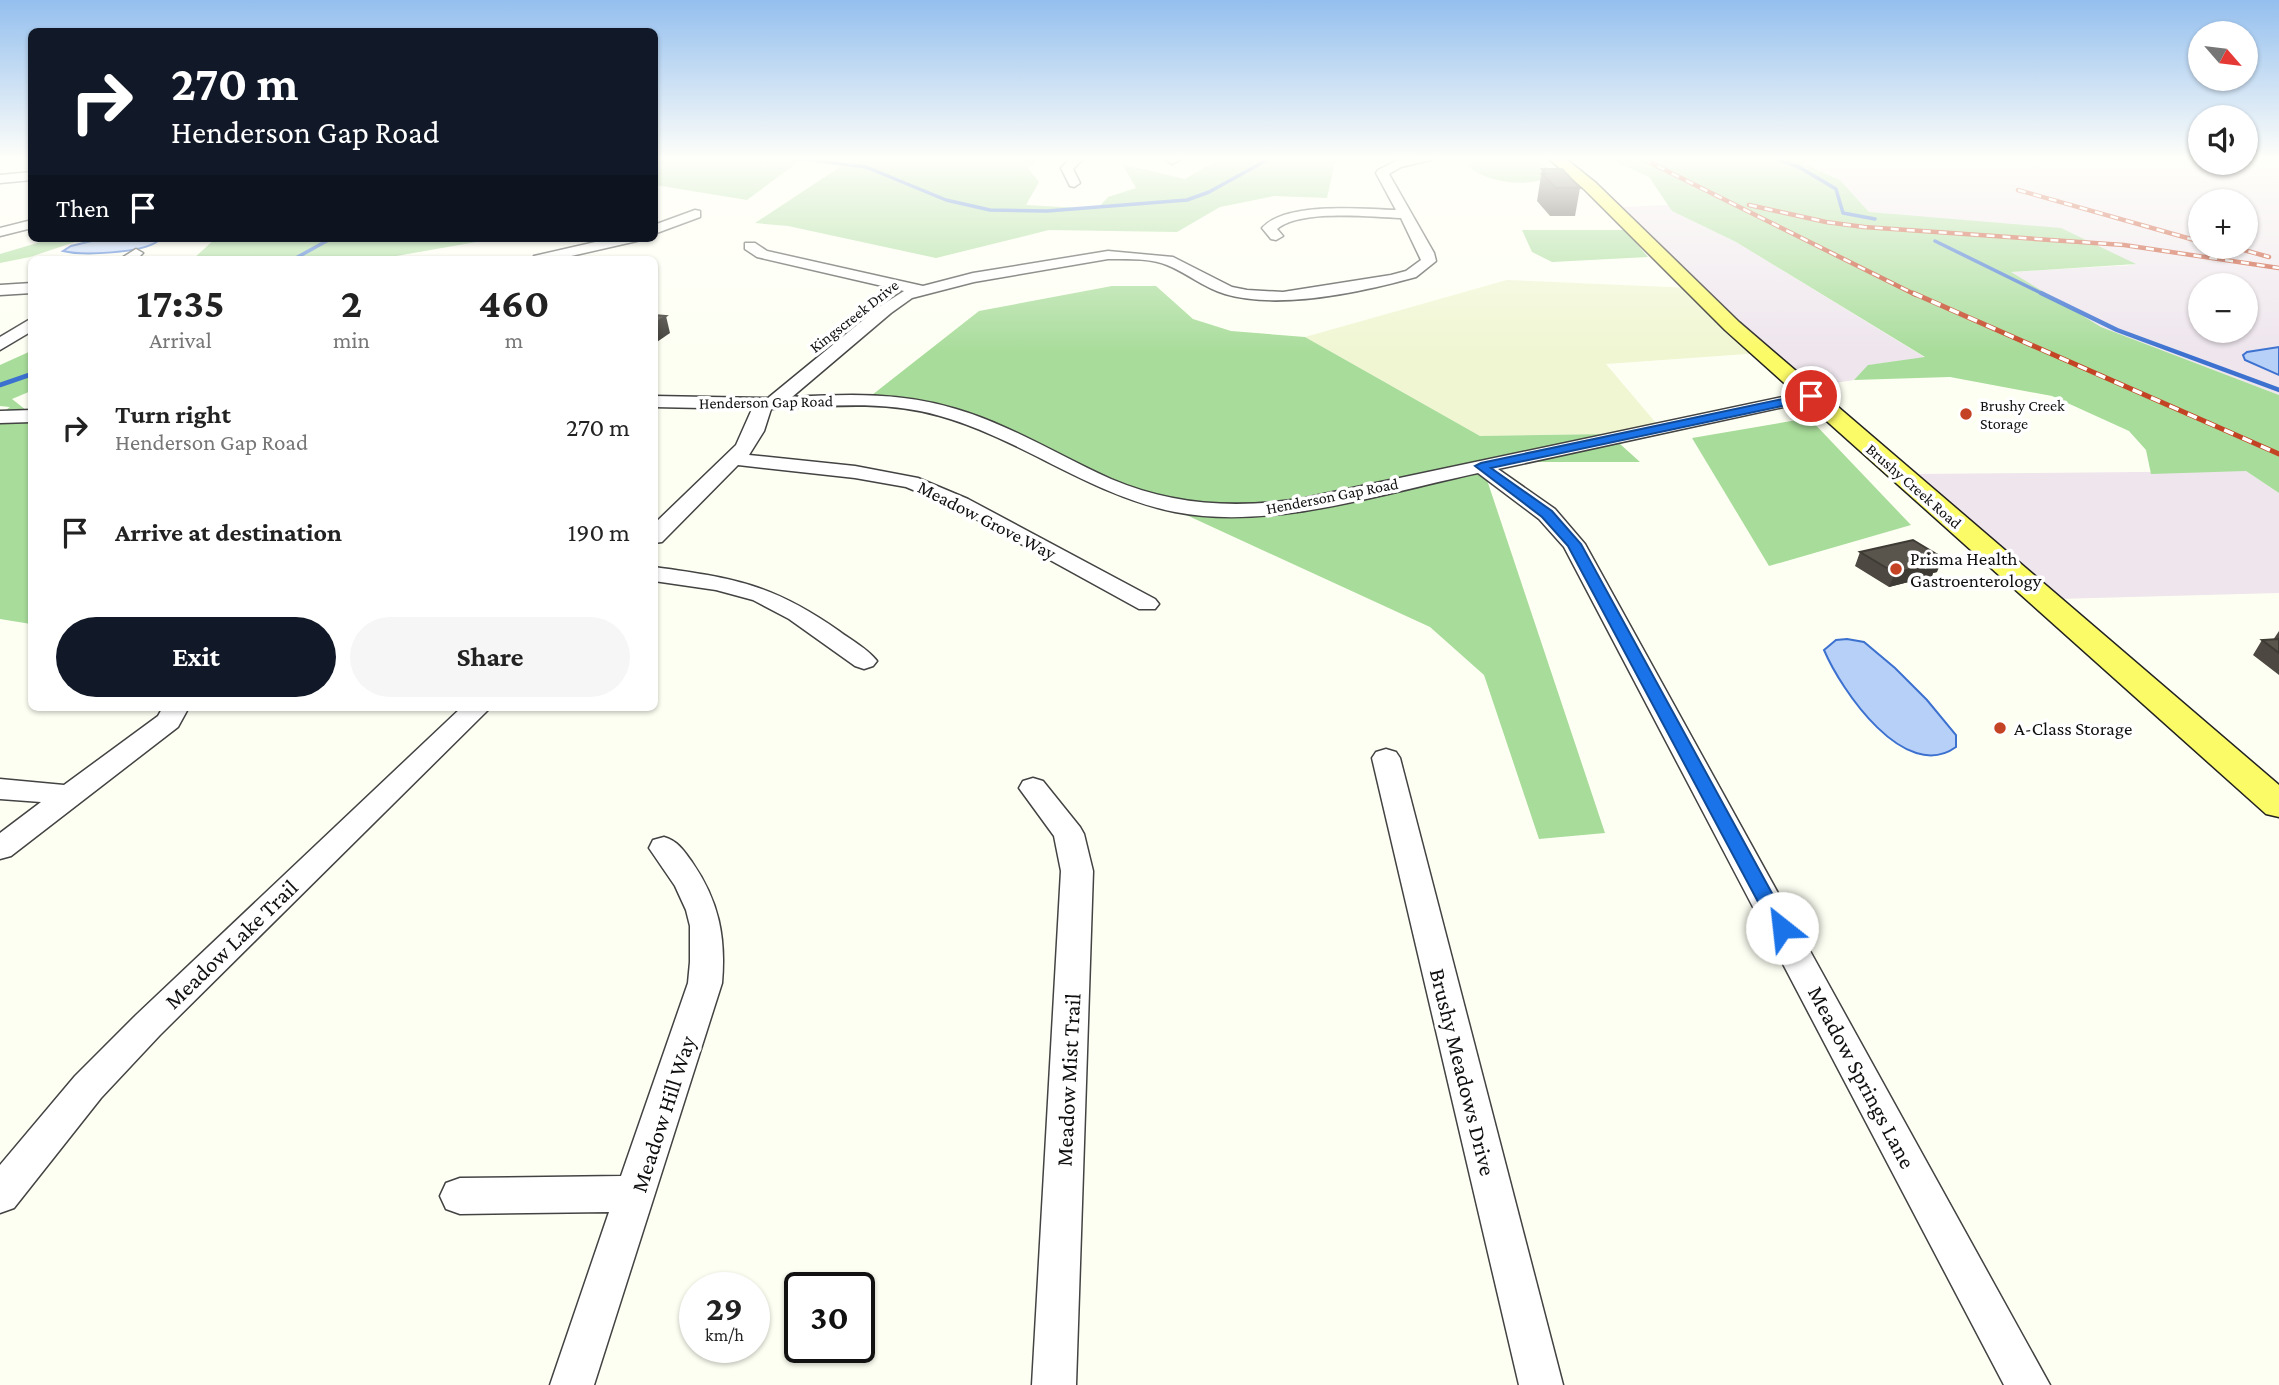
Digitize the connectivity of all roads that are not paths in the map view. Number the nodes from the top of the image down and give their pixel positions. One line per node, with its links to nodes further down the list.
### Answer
1 (1271, 224): 6 (street)
2 (1410, 224): 12 (street, Kingscreek Drive)
3 (1628, 224): 15 (main road, Brushy Creek Road)
4 (28, 225): 5 (street)
5 (0, 232)
6 (1276, 236)
7 (614, 242): 9 (street)
8 (751, 246): 12 (street)
9 (551, 256)
10 (28, 288): 11 (street)
11 (0, 290)
12 (920, 290): 17 (street, Kingscreek Drive)
13 (28, 326): 14 (street)
14 (0, 345)
15 (1811, 396): 21 (street, Henderson Gap Road); 32 (main road, Brushy Creek Road)
16 (658, 401): 17 (street, Henderson Gap Road)
17 (768, 403): 20 (street); 21 (street, Henderson Gap Road)
18 (28, 416): 19 (street)
19 (0, 418)
20 (734, 459): 22 (street); 24 (street, Meadow Grove Way)
21 (1481, 466): 41 (street, Meadow Springs Lane)
22 (658, 533)
23 (658, 575): 25 (street)
24 (1147, 604)
25 (864, 661)
26 (174, 711): 31 (street)
27 (474, 711): 36 (street, Meadow Lake Trail)
28 (1386, 758): 40 (street, Brushy Meadows Drive)
29 (1033, 788): 39 (street, Meadow Mist Trail)
30 (0, 789): 31 (street)
31 (71, 795): 33 (street)
32 (2279, 805)
33 (0, 848)
34 (664, 848): 35 (street, Meadow Hill Way)
35 (637, 1194): 37 (street); 38 (street, Meadow Hill Way)
36 (0, 1195)
37 (460, 1196)
38 (572, 1385)
39 (1054, 1385)
40 (1541, 1385)
41 (2028, 1385)

